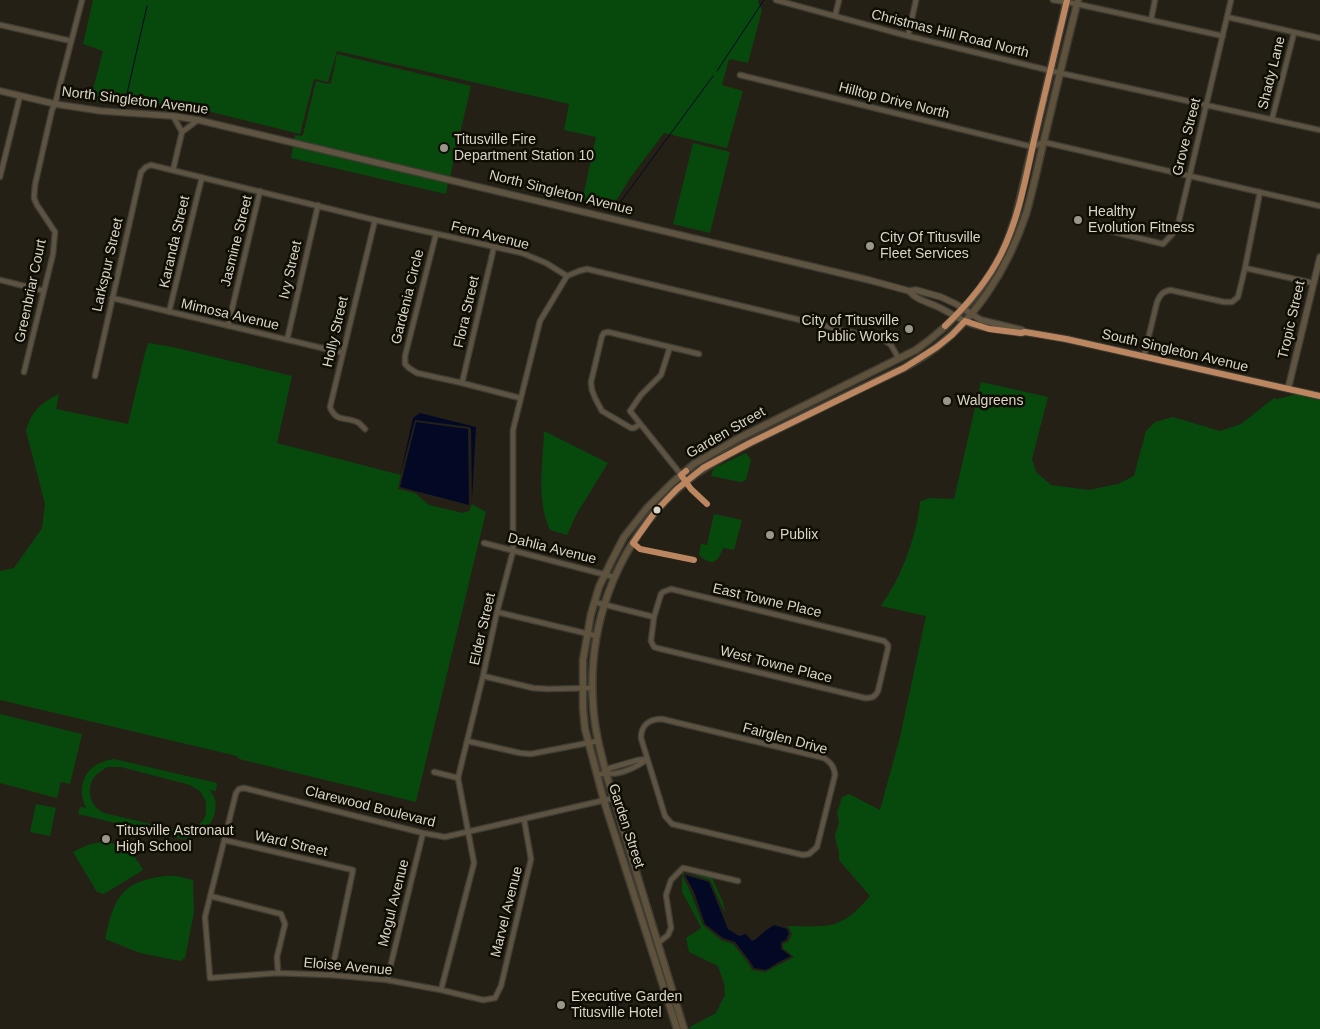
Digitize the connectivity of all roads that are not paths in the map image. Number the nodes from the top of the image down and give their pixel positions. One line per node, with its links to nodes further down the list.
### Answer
1 (82, 0): 18 (street, Greenbriar Court)
2 (776, 0): 10 (street, Christmas Hill Road North)
3 (839, 0): 10 (street)
4 (916, 0): 15 (street)
5 (1053, 0): 8 (street)
6 (1156, 0): 12 (street)
7 (1231, 0): 11 (street, Grove Street)
8 (1067, 1): 9 (street); 19 (main road, Garden Street)
9 (1078, 2): 12 (street); 20 (main road, Garden Street)
10 (835, 16): 15 (street, Christmas Hill Road North)
11 (1227, 18): 14 (street); 16 (street, Grove Street)
12 (1151, 20): 16 (street)
13 (0, 25): 18 (street)
14 (1294, 33): 17 (street); 28 (street, Shady Lane)
15 (908, 36): 19 (street, Christmas Hill Road North)
16 (1223, 36): 25 (street, Grove Street)
17 (1320, 38)
18 (71, 41): 24 (street, Greenbriar Court)
19 (1051, 71): 20 (street, Christmas Hill Road North); 32 (main road, Garden Street)
20 (1060, 73): 25 (street, Christmas Hill Road North); 31 (main road, Garden Street)
21 (740, 75): 32 (street, Hilltop Drive North)
22 (0, 91): 23 (street, North Singleton Avenue)
23 (20, 96): 24 (street, North Singleton Avenue); 36 (street)
24 (55, 104): 26 (street, North Singleton Avenue); 51 (street, Greenbriar Court)
25 (1207, 105): 28 (street, Christmas Hill Road North); 35 (street, Grove Street)
26 (173, 116): 27 (street, North Singleton Avenue); 30 (street)
27 (198, 120): 30 (street); 52 (street, North Singleton Avenue)
28 (1272, 120): 29 (street, Christmas Hill Road North)
29 (1320, 130)
30 (182, 132): 34 (street)
31 (1043, 142): 32 (street); 35 (street); 56 (main road, Garden Street)
32 (1033, 147): 54 (main road, Garden Street)
33 (151, 165): 34 (street, Fern Avenue); 53 (street, Larkspur Street)
34 (173, 170): 37 (street, Fern Avenue)
35 (1190, 176): 39 (street); 43 (street, Grove Street)
36 (0, 177)
37 (202, 177): 38 (street, Fern Avenue); 55 (street, Karanda Street)
38 (260, 192): 40 (street, Fern Avenue); 59 (street, Jasmine Street)
39 (1260, 192): 41 (street); 47 (street)
40 (318, 205): 42 (street, Fern Avenue); 61 (street, Ivy Street)
41 (1320, 206)
42 (375, 220): 44 (street, Fern Avenue); 63 (street, Holly Street)
43 (1106, 230)
44 (436, 234): 45 (street, Fern Avenue); 69 (street, Gardenia Circle)
45 (494, 247): 48 (street, Fern Avenue); 69 (street, Flora Street)
46 (1320, 257): 50 (street, Tropic Street)
47 (1245, 268): 50 (street); 65 (street)
48 (567, 276): 66 (street); 73 (street, Elder Street)
49 (0, 280): 51 (street)
50 (1313, 283): 71 (street, Tropic Street)
51 (44, 291): 67 (street, Greenbriar Court)
52 (909, 291): 54 (street, North Singleton Avenue); 57 (street, North Singleton Avenue)
53 (112, 298): 55 (street, Mimosa Avenue); 68 (street, Larkspur Street)
54 (963, 309): 56 (street, South Singleton Avenue); 57 (main road, Garden Street)
55 (169, 312): 59 (street, Mimosa Avenue)
56 (970, 314): 58 (main road, Garden Street); 60 (street, South Singleton Avenue)
57 (956, 316): 58 (street, North Singleton Avenue); 66 (main road, Garden Street)
58 (965, 321): 60 (street, South Singleton Avenue); 75 (main road, Garden Street)
59 (228, 326): 61 (street, Mimosa Avenue)
60 (1025, 332): 65 (street, South Singleton Avenue)
61 (287, 340): 63 (street, Mimosa Avenue)
62 (670, 347): 64 (street); 77 (street); 77 (street)
63 (343, 353): 78 (street, Holly Street)
64 (699, 354)
65 (1144, 356): 71 (street, South Singleton Avenue)
66 (899, 359): 70 (main road, Garden Street)
67 (24, 372)
68 (95, 376)
69 (462, 383): 73 (street, Gardenia Circle)
70 (839, 388): 74 (main road, Garden Street); 75 (main road)
71 (1288, 389): 72 (street, South Singleton Avenue)
72 (1320, 396)
73 (520, 398): 82 (street, Elder Street)
74 (817, 399): 76 (main road); 79 (main road, Garden Street)
75 (821, 408): 76 (main road, Garden Street)
76 (799, 419): 80 (main road, Garden Street)
77 (640, 424): 79 (street)
78 (365, 429)
79 (681, 475): 80 (street); 83 (main road, Garden Street)
80 (687, 482): 84 (main road, Garden Street)
81 (484, 543): 82 (street, Dahlia Avenue)
82 (513, 551): 83 (street, Dahlia Avenue); 87 (street, Elder Street)
83 (605, 574): 84 (street, Dahlia Avenue); 85 (main road, Garden Street)
84 (614, 577): 86 (main road, Garden Street)
85 (594, 602): 86 (street); 89 (main road, Garden Street)
86 (603, 605): 88 (street); 90 (main road, Garden Street)
87 (497, 612): 89 (street); 92 (street, Elder Street)
88 (654, 617): 91 (street, East Towne Place); 91 (street, West Towne Place)
89 (587, 634): 90 (street); 93 (main road, Garden Street)
90 (597, 636): 94 (main road, Garden Street)
91 (888, 648)
92 (483, 676): 93 (street); 95 (street, Elder Street)
93 (582, 688): 94 (street); 97 (main road, Garden Street)
94 (592, 688): 96 (main road, Garden Street)
95 (468, 741): 97 (street); 102 (street, Elder Street)
96 (598, 741): 97 (street); 100 (main road, Garden Street)
97 (588, 743): 101 (main road, Garden Street)
98 (647, 759): 98 (street, Fairglen Drive); 100 (street)
99 (434, 772): 102 (street)
100 (606, 773): 101 (street); 103 (main road, Garden Street)
101 (597, 775): 104 (main road, Garden Street)
102 (458, 778): 106 (street, Elder Street)
103 (614, 798): 104 (street, Clarewood Boulevard); 111 (main road, Garden Street)
104 (604, 800): 105 (street, Clarewood Boulevard); 113 (main road, Garden Street)
105 (524, 819): 106 (street, Clarewood Boulevard); 117 (street, Marvel Avenue)
106 (468, 832): 107 (street, Clarewood Boulevard); 116 (street, Elder Street)
107 (423, 833): 108 (street, Clarewood Boulevard); 115 (street, Mogul Avenue)
108 (224, 840): 110 (street); 114 (street, Ward Street)
109 (738, 881): 111 (street)
110 (210, 896): 112 (street); 112 (street, Eloise Avenue)
111 (658, 943): 113 (main road, Garden Street)
112 (278, 973): 114 (street, Eloise Avenue)
113 (663, 973): 118 (main road, Garden Street); 119 (main road, Garden Street)
114 (331, 975): 115 (street, Eloise Avenue)
115 (387, 980): 116 (street, Eloise Avenue)
116 (441, 990): 117 (street, Eloise Avenue)
117 (483, 1000)
118 (677, 1029)
119 (684, 1029)

